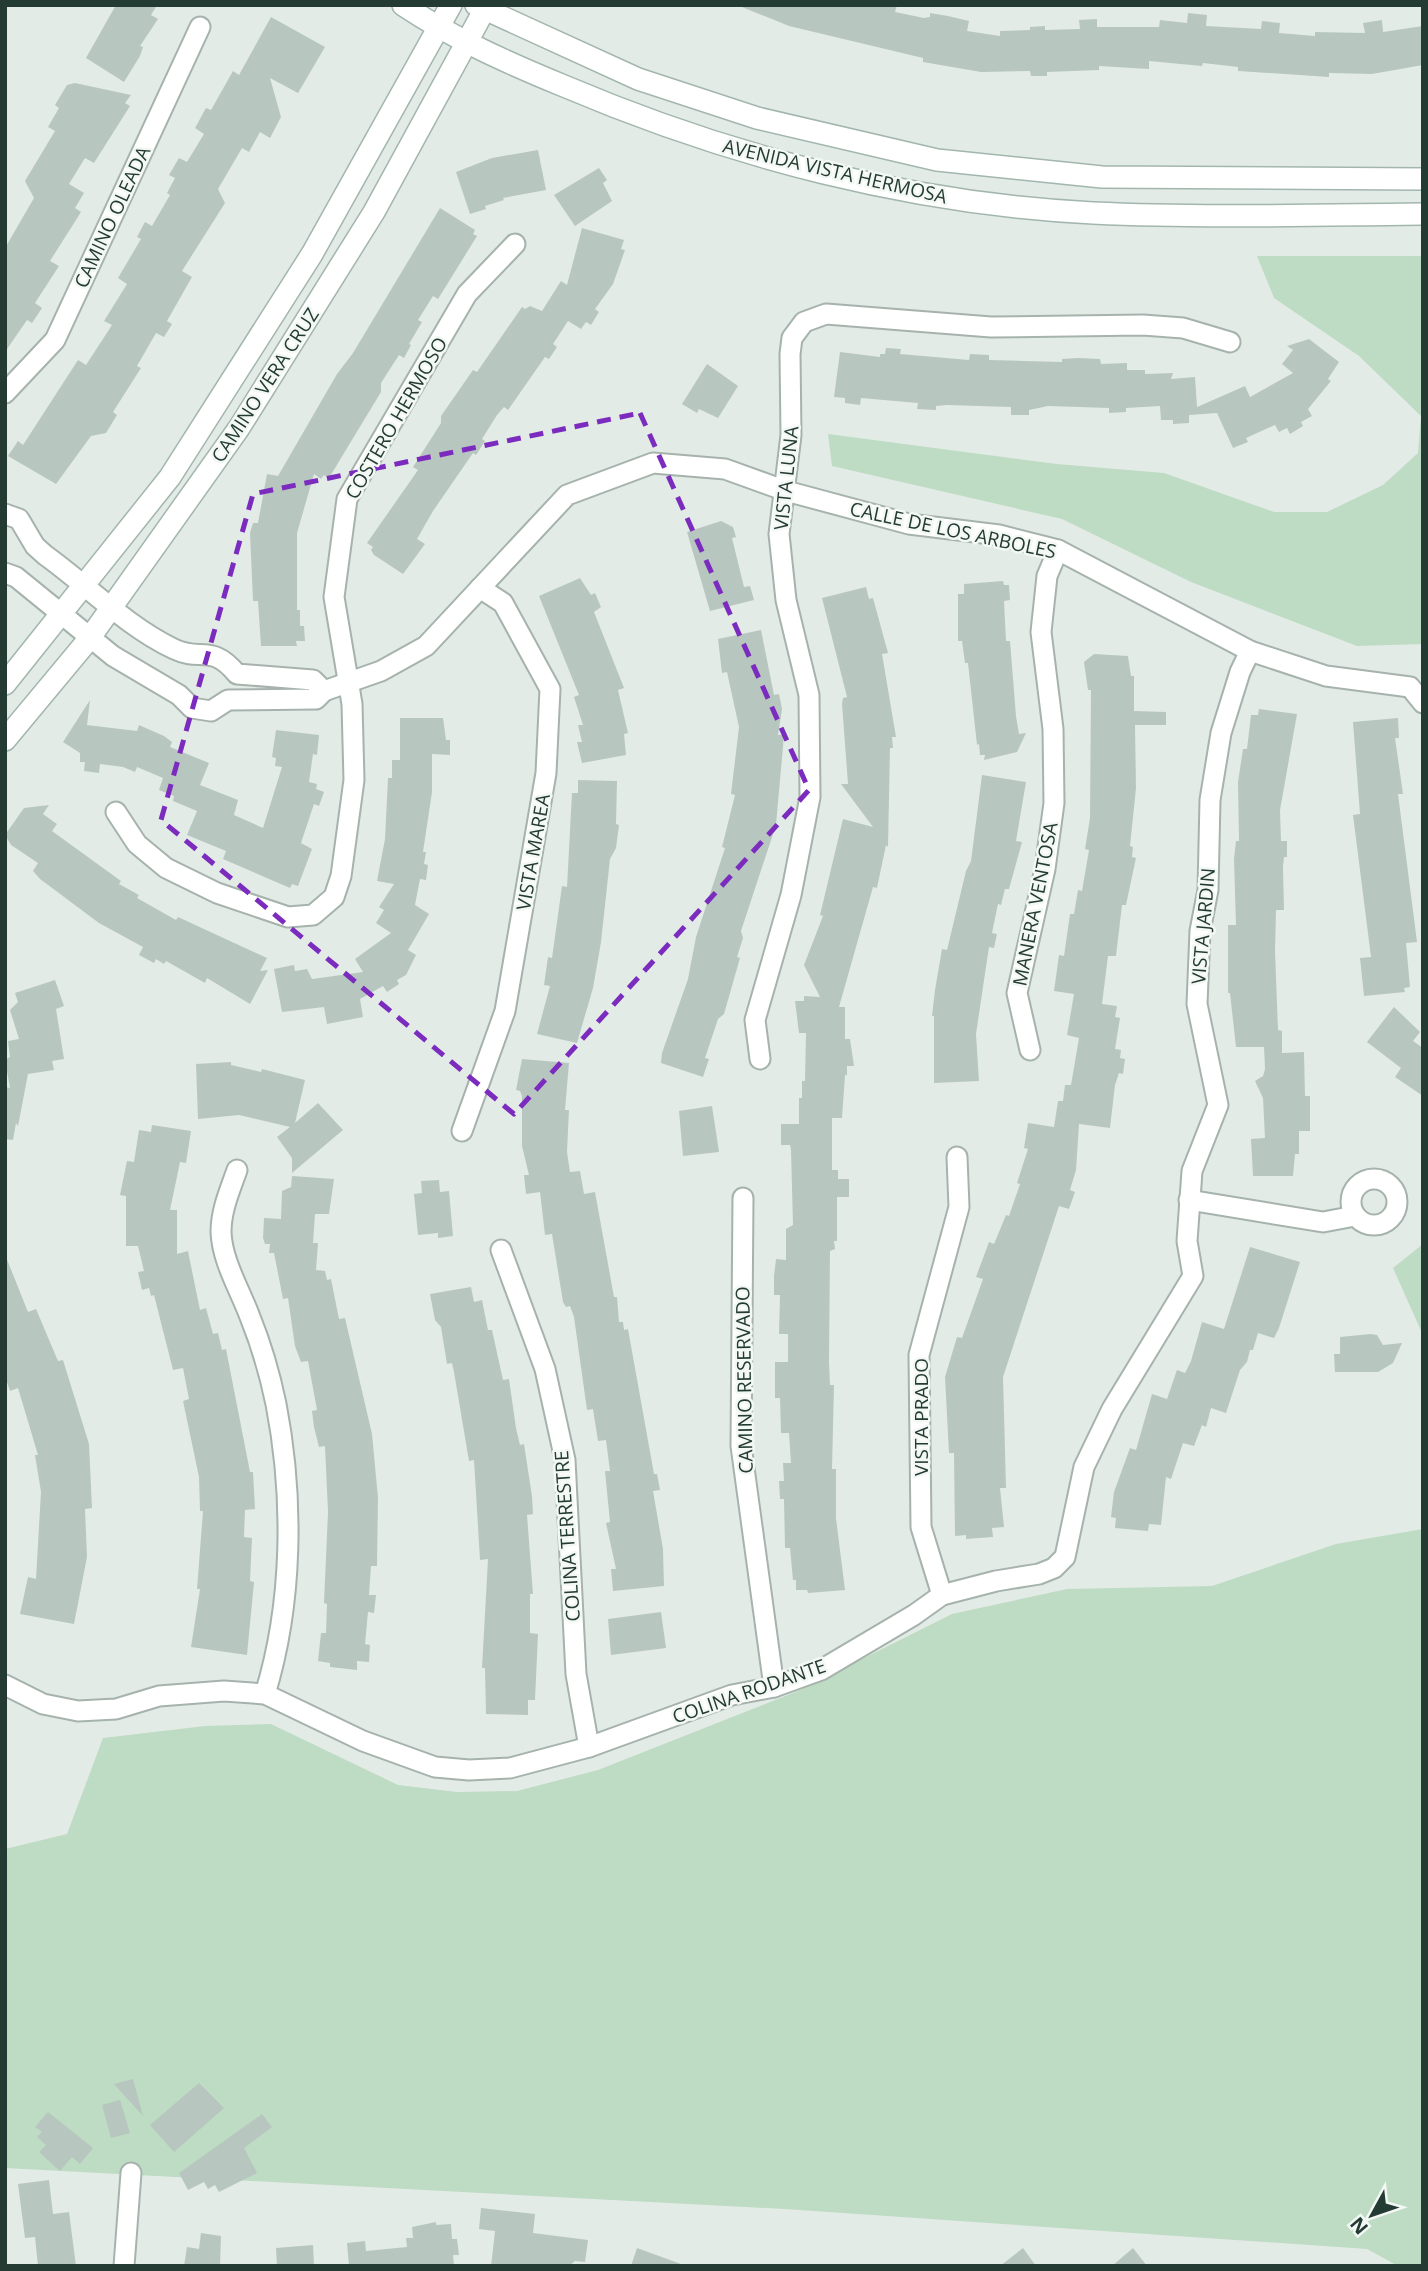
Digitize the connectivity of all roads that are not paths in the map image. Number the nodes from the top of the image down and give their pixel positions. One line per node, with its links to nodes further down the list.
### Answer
1 (403, 5): 5 (main road, AVENIDA VISTA HERMOSA)
2 (451, 5): 5 (main road, CAMINO VERA CRUZ)
3 (482, 7): 6 (main road, CAMINO VERA CRUZ); 7 (main road, AVENIDA VISTA HERMOSA)
4 (200, 27): 11 (street, CAMINO OLEADA)
5 (438, 27): 6 (main road, AVENIDA VISTA HERMOSA); 16 (main road, CAMINO VERA CRUZ)
6 (466, 44): 8 (main road, AVENIDA VISTA HERMOSA); 18 (main road, CAMINO VERA CRUZ)
7 (1423, 179)
8 (1423, 214)
9 (516, 244): 23 (street, COSTERO HERMOSO)
10 (1230, 342): 12 (street, VISTA LUNA)
11 (5, 393)
12 (786, 491): 14 (street, CALLE DE LOS ARBOLES); 17 (street, CALLE DE LOS ARBOLES); 31 (street, VISTA LUNA)
13 (5, 514): 16 (street)
14 (1058, 550): 21 (street, CALLE DE LOS ARBOLES); 30 (street, MANERA VENTOSA)
15 (5, 573): 19 (street)
16 (84, 585): 18 (street); 19 (main road, CAMINO VERA CRUZ)
17 (480, 588): 23 (street, CALLE DE LOS ARBOLES); 32 (street, VISTA MAREA)
18 (112, 606): 20 (main road, CAMINO VERA CRUZ); 22 (street)
19 (60, 615): 20 (street); 24 (main road, CAMINO VERA CRUZ)
20 (89, 639): 26 (street); 28 (main road, CAMINO VERA CRUZ)
21 (1250, 651): 27 (street, CALLE DE LOS ARBOLES); 36 (street, VISTA JARDIN)
22 (237, 674): 25 (street); 26 (street)
23 (349, 682): 25 (street, CALLE DE LOS ARBOLES); 29 (street, COSTERO HERMOSO)
24 (5, 684)
25 (324, 691): 26 (street)
26 (228, 699)
27 (1423, 703)
28 (5, 740)
29 (116, 812)
30 (1030, 1050)
31 (760, 1059)
32 (462, 1131)
33 (957, 1157): 39 (street, VISTA PRADO)
34 (237, 1170): 42 (street)
35 (743, 1198): 41 (street, CAMINO RESERVADO)
36 (1189, 1200): 37 (street); 39 (street, COLINA RODANTE)
37 (1355, 1216)
38 (501, 1250): 43 (street, COLINA TERRESTRE)
39 (942, 1595): 41 (street, COLINA RODANTE)
40 (5, 1685): 42 (street, COLINA RODANTE)
41 (774, 1687): 43 (street, COLINA RODANTE)
42 (265, 1694): 43 (street, COLINA RODANTE)
43 (589, 1747)
44 (131, 2174): 45 (street)
45 (124, 2266)

